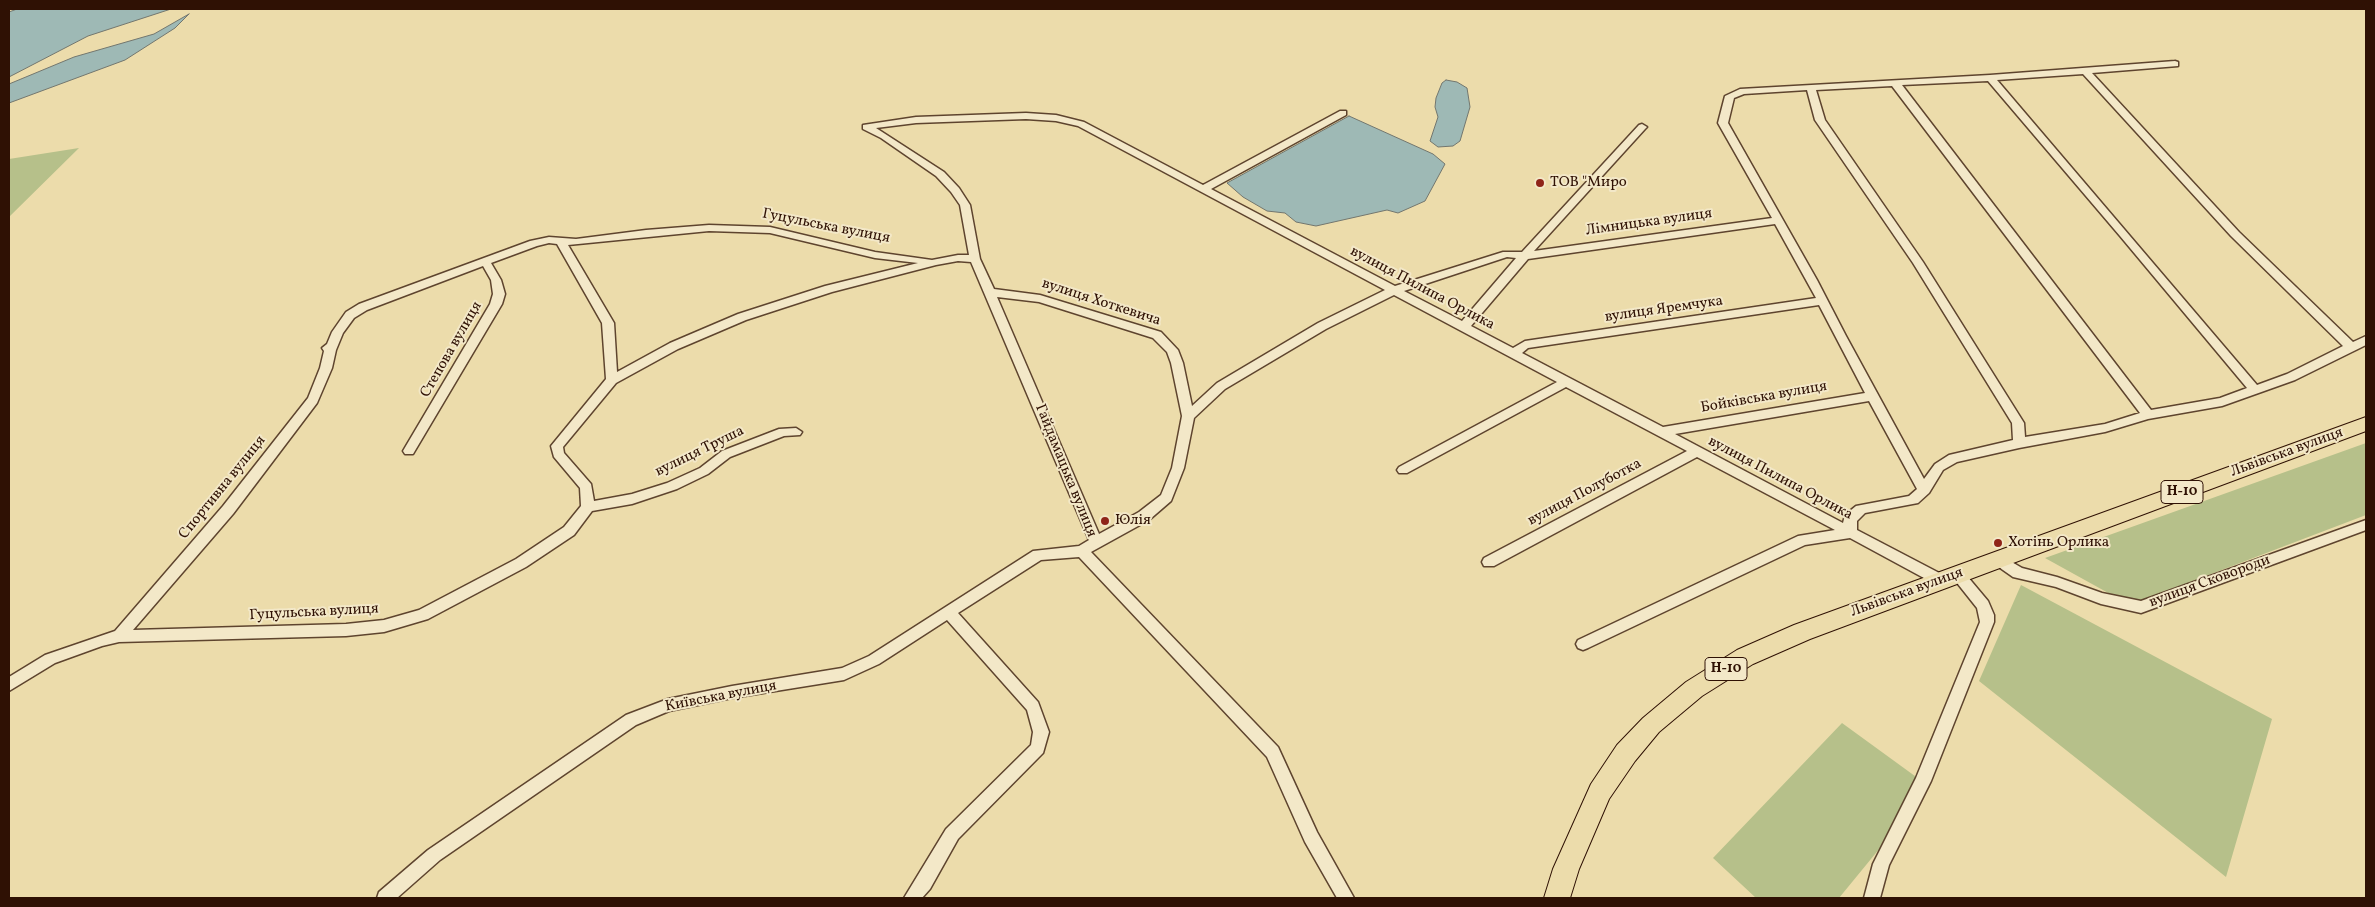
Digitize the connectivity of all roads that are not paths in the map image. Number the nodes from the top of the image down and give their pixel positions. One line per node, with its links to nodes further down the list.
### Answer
1 (2175, 64): 2 (street)
2 (2085, 71): 3 (street); 21 (street)
3 (1990, 78): 4 (street); 26 (street)
4 (1895, 84): 5 (street); 28 (street)
5 (1811, 86): 10 (street); 33 (street)
6 (1343, 113): 9 (street)
7 (866, 127): 9 (street, вулиця Пилипа Орлика); 13 (street, Гайдамацька вулиця)
8 (1642, 127): 12 (street)
9 (1203, 189): 16 (street, вулиця Пилипа Орлика)
10 (1778, 220): 12 (street, Лімницька вулиця); 18 (street)
11 (560, 240): 14 (street, Гуцульська вулиця); 15 (street, Гуцульська вулиця); 24 (street)
12 (1524, 256): 16 (street, Лімницька вулиця); 19 (street)
13 (975, 259): 15 (street, Гуцульська вулиця); 17 (street, Гайдамацька вулиця)
14 (486, 261): 22 (street, Гуцульська вулиця); 34 (street, Степова вулиця)
15 (936, 262): 24 (street, Гуцульська вулиця)
16 (1394, 290): 19 (street, вулиця Пилипа Орлика); 29 (street, Лімницька вулиця)
17 (989, 293): 29 (street, вулиця Хоткевича); 41 (street, Гайдамацька вулиця)
18 (1823, 301): 23 (street, вулиця Яремчука); 27 (street)
19 (1463, 328): 23 (street, вулиця Пилипа Орлика)
20 (2366, 340): 21 (street)
21 (2351, 347): 26 (street)
22 (329, 349): 47 (street, Спортивна вулиця)
23 (1513, 354): 25 (street, вулиця Пилипа Орлика)
24 (612, 380): 38 (street, Гуцульська вулиця)
25 (1566, 382): 32 (street, вулиця Пилипа Орлика); 36 (street)
26 (2254, 389): 28 (street)
27 (1873, 396): 32 (street, Бойківська вулиця); 37 (street)
28 (2148, 415): 33 (street)
29 (1188, 416): 41 (street, вулиця Хоткевича)
30 (2366, 424): 43 (main road, Львівська вулиця / Н-10)
31 (796, 432): 38 (street, вулиця Труша)
32 (1660, 432): 35 (street, вулиця Пилипа Орлика)
33 (2019, 443): 37 (street)
34 (409, 451)
35 (1696, 452): 40 (street, вулиця Пилипа Орлика); 44 (street, вулиця Полуботка)
36 (1403, 470)
37 (1924, 490): 40 (street)
38 (588, 507): 47 (street, Гуцульська вулиця)
39 (2366, 525): 43 (street, вулиця Сковороди)
40 (1850, 532): 45 (street, вулиця Пилипа Орлика); 48 (street)
41 (1096, 542): 42 (street, Гайдамацька вулиця)
42 (1082, 551): 46 (street, Київська вулиця); 52 (street, Гайдамацька вулиця)
43 (1998, 559): 45 (main road, Львівська вулиця / Н-10)
44 (1489, 562)
45 (1948, 577): 53 (main road, Львівська вулиця / Н-10); 54 (street)
46 (948, 612): 50 (street, Київська вулиця); 51 (street)
47 (119, 636): 49 (street, Гуцульська вулиця)
48 (1584, 644)
49 (9, 685)
50 (385, 898)
51 (912, 898)
52 (1346, 898)
53 (1557, 898)
54 (1872, 898)

